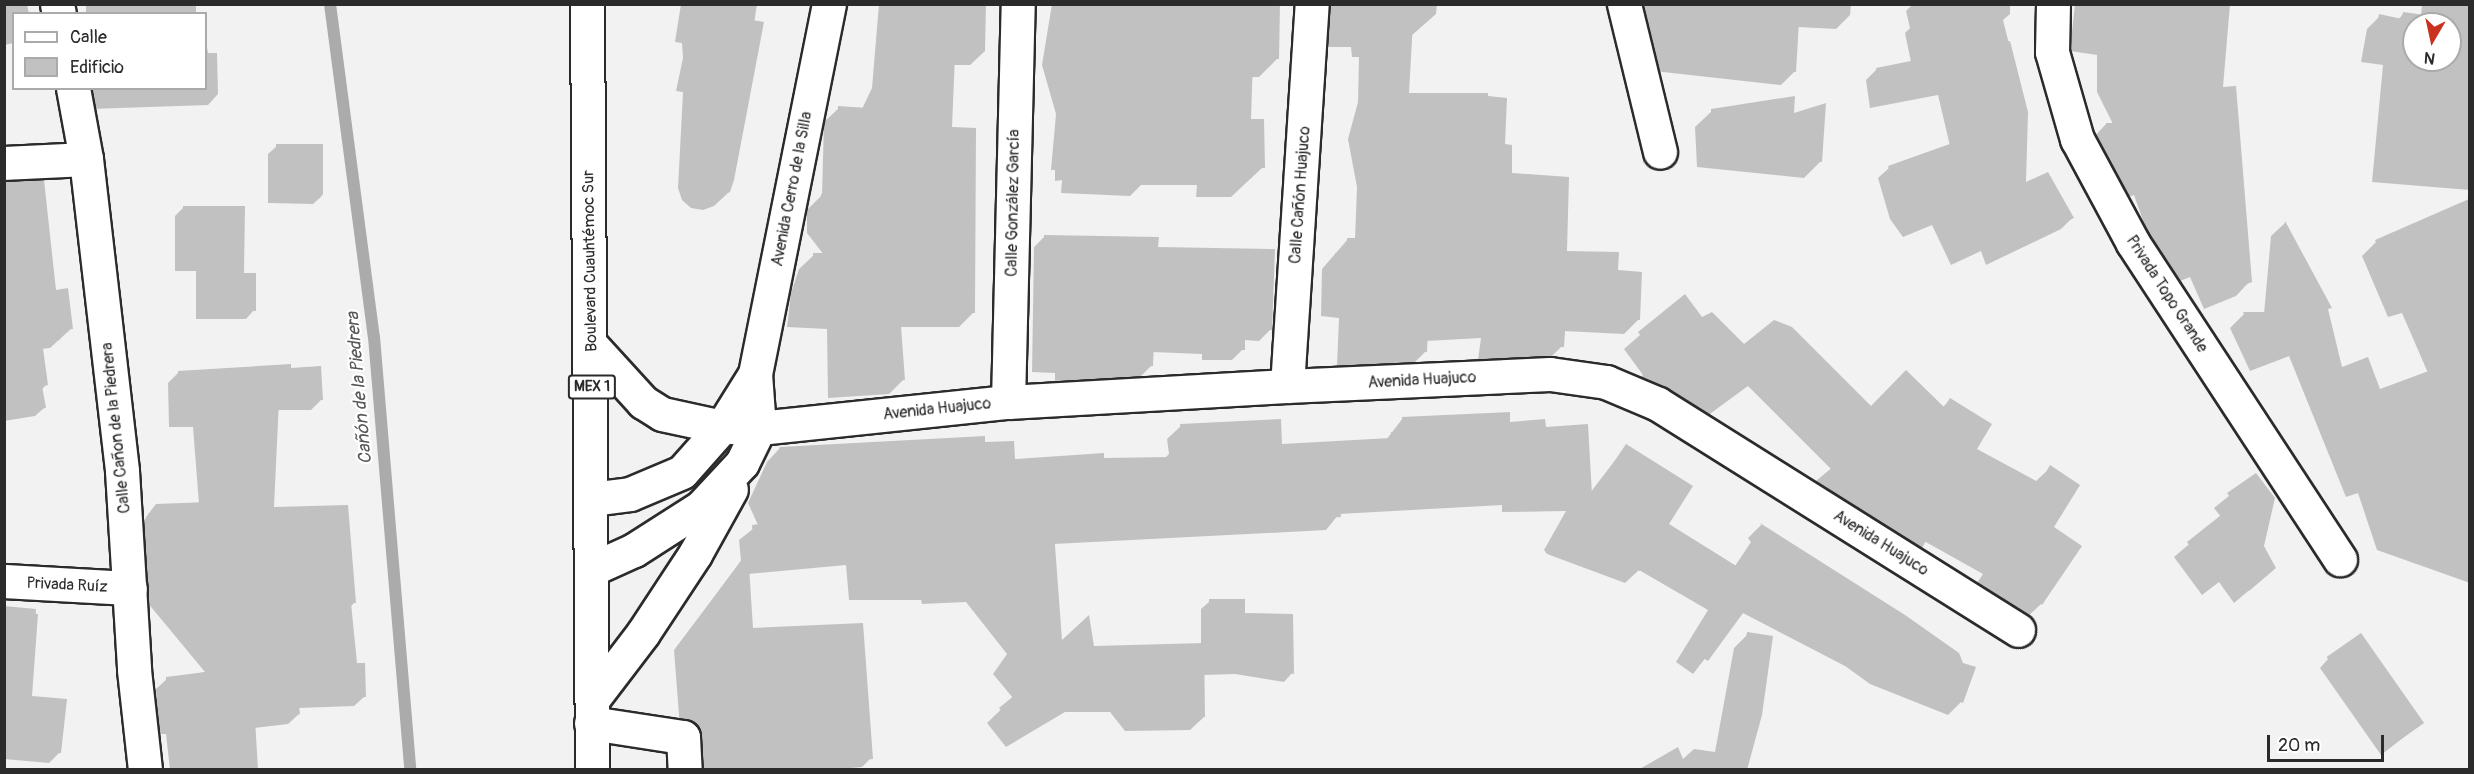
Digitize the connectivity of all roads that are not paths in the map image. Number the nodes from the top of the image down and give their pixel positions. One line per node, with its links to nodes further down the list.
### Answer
1 (587, 4): 11 (street, Boulevard Cuauhtémoc Sur / MEX 1)
2 (829, 4): 12 (street, Avenida Cerro de la Silla)
3 (1018, 4): 14 (street, Calle González García)
4 (1312, 4): 13 (street, Calle Cañón Huajuco)
5 (1624, 4): 8 (street)
6 (2053, 4): 19 (street, Privada Topo Grande)
7 (73, 90): 9 (street, Calle Cañon de la Piedrera)
8 (1660, 152)
9 (86, 159): 10 (street); 22 (street, Calle Cañon de la Piedrera)
10 (4, 163)
11 (592, 346): 15 (street, Avenida Huajuco); 18 (street, Boulevard Cuauhtémoc Sur / MEX 1)
12 (754, 374): 15 (street, Avenida Cerro de la Silla); 16 (street, Avenida Cerro de la Silla)
13 (1287, 386): 14 (street, Avenida Huajuco); 23 (street, Avenida Huajuco)
14 (1008, 402): 16 (street, Avenida Huajuco)
15 (722, 427): 16 (street, Avenida Huajuco); 18 (street)
16 (759, 428): 17 (street)
17 (742, 463): 20 (street); 24 (street)
18 (591, 498): 20 (street, Boulevard Cuauhtémoc Sur / MEX 1)
19 (2340, 559)
20 (592, 569): 24 (street, Boulevard Cuauhtémoc Sur / MEX 1)
21 (4, 581): 22 (street, Privada Ruíz)
22 (130, 588): 25 (street, Calle Cañon de la Piedrera)
23 (2018, 630)
24 (591, 712): 26 (street, Boulevard Cuauhtémoc Sur / MEX 1); 27 (street)
25 (145, 770)
26 (592, 770)
27 (685, 770)

